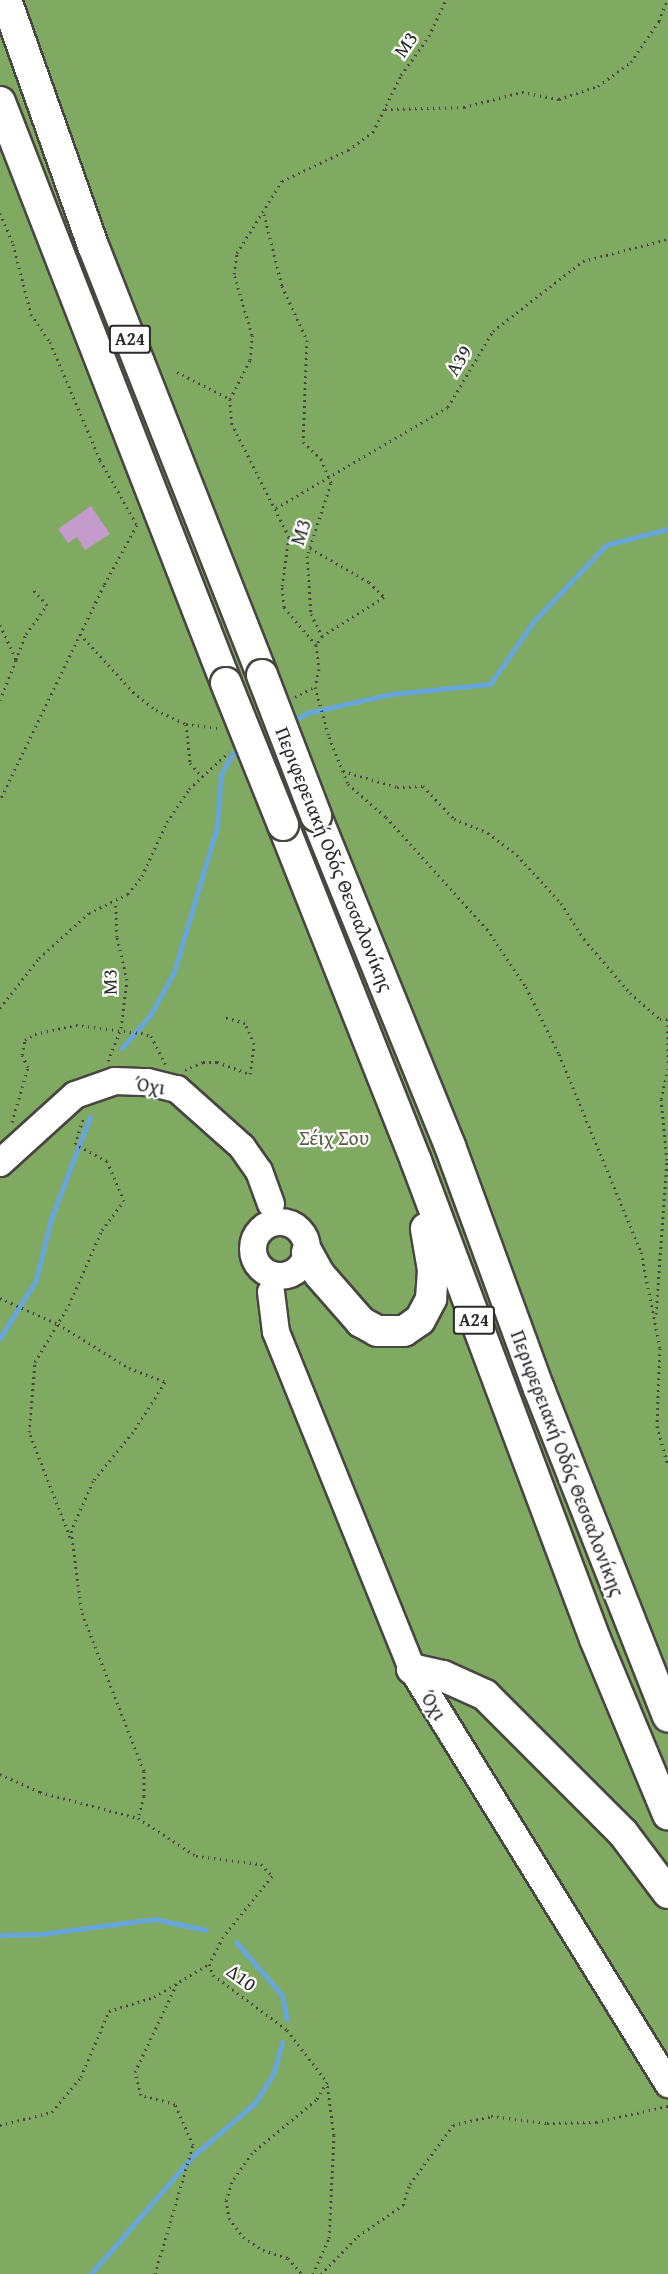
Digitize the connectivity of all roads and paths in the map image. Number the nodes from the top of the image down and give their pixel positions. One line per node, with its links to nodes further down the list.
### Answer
1 (6, 0): 51 (highway, Περιφερειακή Οδός Θεσσαλονίκης / Α24, bridge)
2 (446, 0): 5 (path, Μ3)
3 (668, 0): 5 (path)
4 (0, 102): 40 (highway, Περιφερειακή Οδός Θεσσαλονίκης / Α24, bridge)
5 (384, 109): 7 (path, Μ3)
6 (0, 213): 16 (path)
7 (264, 214): 10 (path, Μ3); 11 (path)
8 (668, 239): 11 (path, Α39)
9 (177, 372): 10 (path)
10 (230, 399): 12 (path)
11 (328, 479): 12 (path, Α39); 13 (path, Μ3)
12 (276, 508): 18 (path)
13 (310, 548): 17 (path, Μ3); 17 (path)
14 (31, 587): 19 (path)
15 (0, 625): 19 (path)
16 (80, 634): 23 (path); 28 (path)
17 (322, 636): 18 (path)
18 (316, 645): 20 (path)
19 (16, 660): 21 (path)
20 (315, 687): 22 (path); 26 (path)
21 (0, 700)
22 (284, 701)
23 (186, 724): 24 (path); 27 (path)
24 (226, 729)
25 (236, 744): 27 (path)
26 (343, 771): 32 (path); 46 (path)
27 (202, 777): 29 (path)
28 (0, 800)
29 (116, 903): 30 (path); 33 (path, Μ3)
30 (0, 1008)
31 (224, 1017): 37 (path)
32 (667, 1019): 34 (path)
33 (121, 1028): 35 (path, Μ3); 37 (path); 39 (path)
34 (668, 1063)
35 (107, 1065)
36 (668, 1069): 46 (path)
37 (177, 1089): 41 (main road, Όχι); 42 (main road, Όχι)
38 (84, 1117): 47 (path)
39 (9, 1126)
40 (416, 1161): 43 (highway); 53 (highway, Περιφερειακή Οδός Θεσσαλονίκης / Α24)
41 (0, 1163)
42 (267, 1216): 43 (main road); 44 (main road)
43 (307, 1252): 44 (main road)
44 (278, 1284): 50 (main road, Όχι)
45 (0, 1298): 47 (path)
46 (655, 1319): 48 (path)
47 (58, 1324): 49 (path); 49 (path)
48 (668, 1466)
49 (71, 1539): 54 (path)
50 (412, 1669): 55 (highway); 59 (main road, Όχι)
51 (668, 1716)
52 (0, 1774): 54 (path, Δ10)
53 (668, 1814)
54 (138, 1818): 56 (path, Δ10)
55 (668, 1893)
56 (208, 1964): 57 (path); 58 (path, Δ10)
57 (177, 1983): 61 (path); 62 (path)
58 (327, 2082): 63 (path); 64 (path)
59 (668, 2084)
60 (668, 2106): 65 (path)
61 (0, 2125)
62 (155, 2274)
63 (302, 2274)
64 (313, 2274)
65 (321, 2274)

